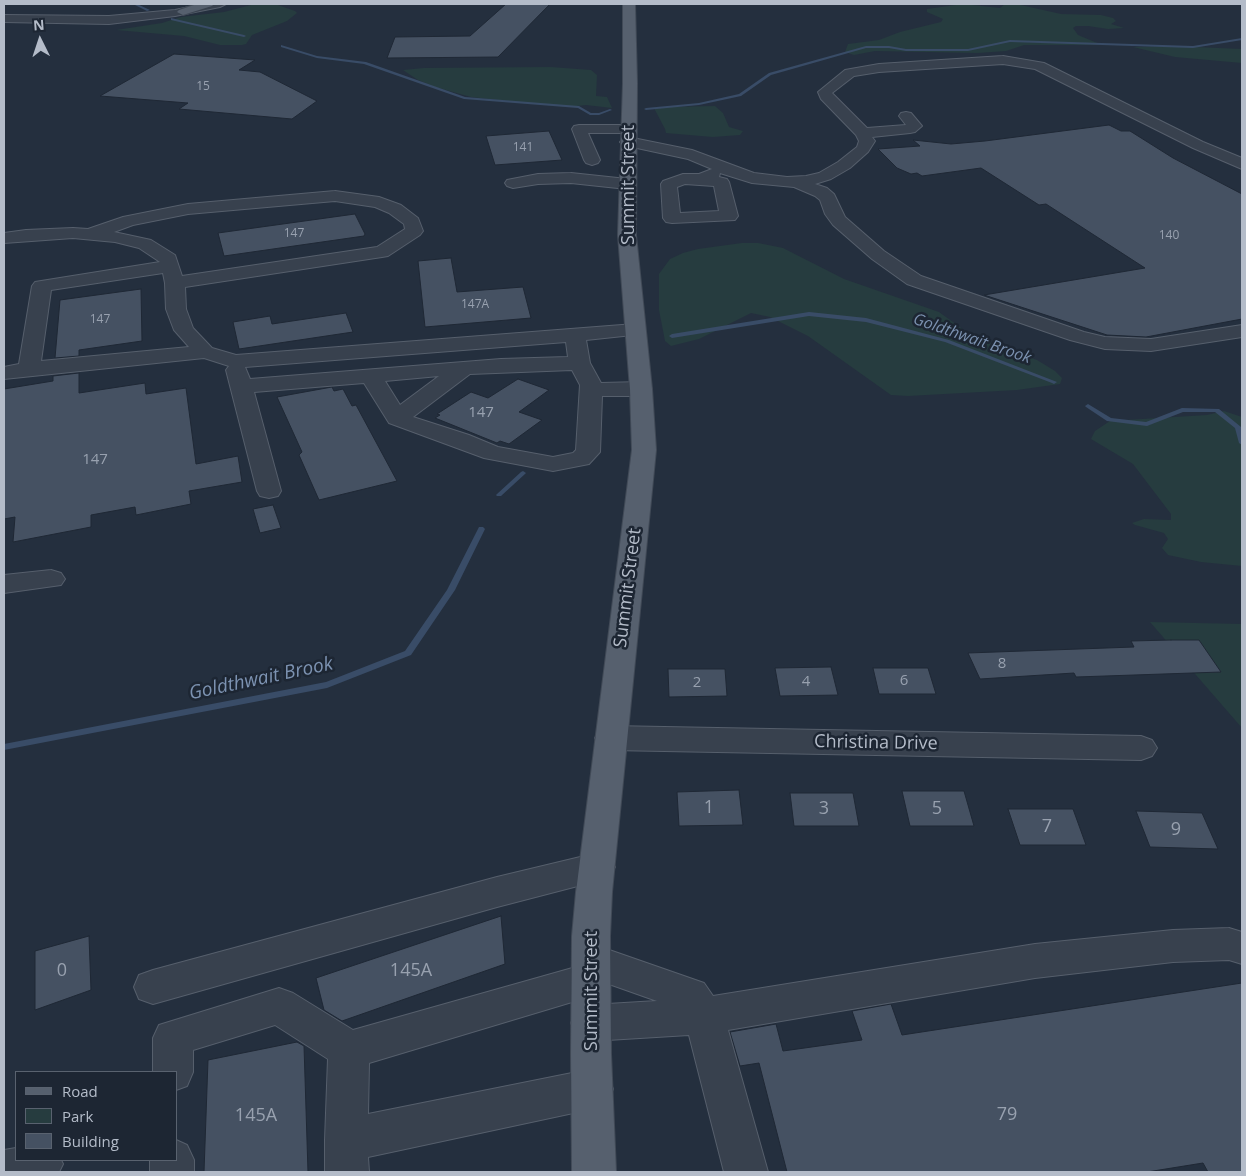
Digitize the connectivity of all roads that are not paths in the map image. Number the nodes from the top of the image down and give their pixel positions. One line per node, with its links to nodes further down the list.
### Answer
1 (208, 4): 4 (main road)
2 (220, 4): 4 (street)
3 (627, 6): 8 (main road, Summit Street)
4 (183, 12): 5 (street)
5 (4, 19)
6 (906, 116): 7 (street)
7 (863, 133): 10 (street); 13 (street)
8 (628, 153): 9 (street); 11 (street); 14 (street); 18 (main road, Summit Street)
9 (592, 160)
10 (1242, 164)
11 (717, 166): 12 (street); 13 (street)
12 (702, 179)
13 (796, 182): 19 (street)
14 (513, 183)
15 (87, 234): 16 (street); 17 (street); 17 (street)
16 (4, 238)
17 (173, 274): 22 (street); 26 (street)
18 (635, 330): 20 (street); 30 (main road, Summit Street)
19 (1242, 331)
20 (575, 335): 21 (street); 24 (street)
21 (462, 344): 23 (street); 25 (street)
22 (205, 352): 23 (street); 26 (street)
23 (235, 361): 29 (street)
24 (579, 362): 25 (street); 31 (street)
25 (464, 368): 28 (street); 32 (street)
26 (29, 369): 27 (street)
27 (4, 373)
28 (370, 375): 29 (street); 32 (street)
29 (241, 386): 33 (street)
30 (641, 389): 31 (street); 36 (main road, Summit Street)
31 (591, 390): 32 (street)
32 (397, 418)
33 (269, 491)
34 (51, 579): 35 (street)
35 (4, 584)
36 (611, 738): 37 (street, Christina Drive); 38 (main road, Summit Street)
37 (1141, 748)
38 (597, 867): 40 (main road, Summit Street); 41 (street)
39 (1242, 948): 42 (street)
40 (592, 970): 42 (street); 43 (main road, Summit Street); 44 (street)
41 (153, 987)
42 (704, 1016): 43 (street); 49 (street)
43 (592, 1023): 46 (main road, Summit Street)
44 (349, 1050): 45 (street); 47 (street)
45 (173, 1071)
46 (592, 1089): 47 (street); 48 (main road, Summit Street)
47 (346, 1156)
48 (594, 1172)
49 (746, 1172)

